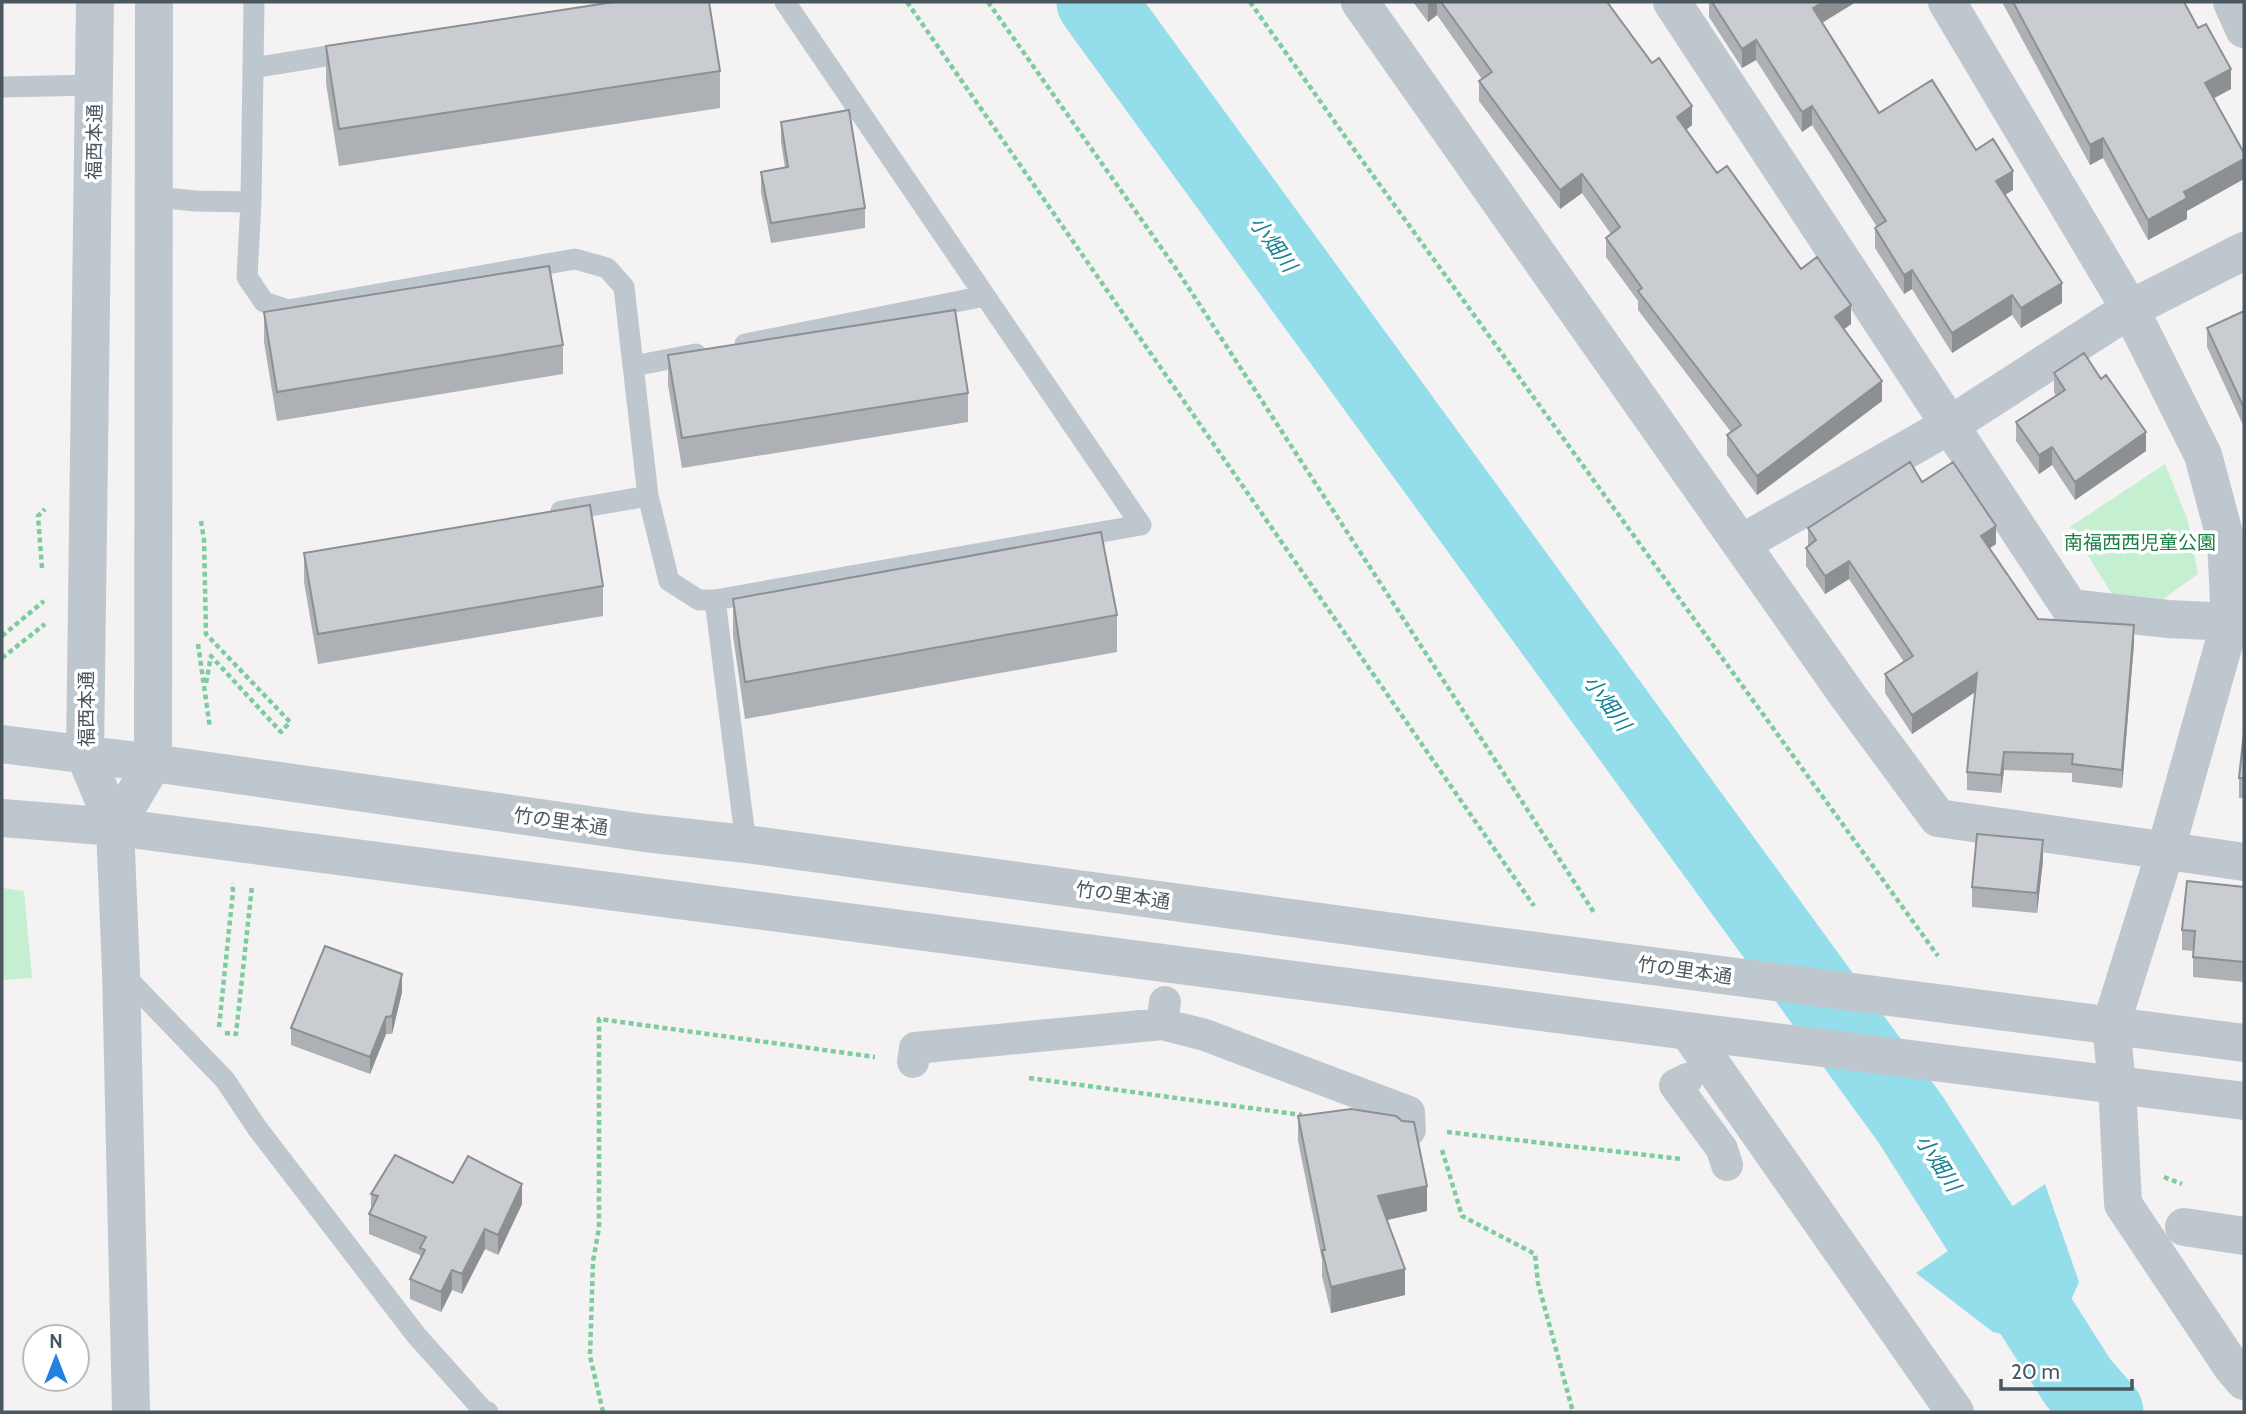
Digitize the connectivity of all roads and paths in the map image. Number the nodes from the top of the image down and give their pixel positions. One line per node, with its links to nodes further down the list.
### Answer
1 (95, 2): 15 (street, 福西本通)
2 (154, 2): 17 (street)
3 (254, 2): 14 (lane)
4 (785, 2): 20 (lane)
5 (907, 2): 47 (path)
6 (988, 2): 48 (path)
7 (1250, 2): 49 (path)
8 (1360, 2): 28 (street)
9 (1672, 2): 23 (street)
10 (1947, 2): 21 (street)
11 (2232, 2): 12 (street)
12 (2244, 29)
13 (376, 48): 14 (lane)
14 (253, 68): 18 (lane)
15 (95, 85): 16 (lane); 38 (street, 福西本通)
16 (2, 87)
17 (154, 197): 18 (lane); 39 (street)
18 (251, 202): 22 (lane)
19 (2244, 251): 21 (street)
20 (985, 296): 22 (lane); 31 (lane)
21 (2130, 309): 23 (street); 33 (street)
22 (633, 366): 24 (lane)
23 (1950, 425): 28 (street); 33 (street)
24 (648, 496): 26 (lane); 31 (lane)
25 (50, 503): 29 (path)
26 (538, 514)
27 (201, 521): 36 (path)
28 (1742, 543): 43 (street)
29 (43, 572)
30 (45, 600): 34 (path)
31 (715, 600): 42 (lane)
32 (48, 622): 35 (path)
33 (2230, 622): 43 (street)
34 (2, 636)
35 (2, 658)
36 (206, 682)
37 (2, 744): 38 (street, 竹の里本通)
38 (85, 755): 39 (street, 竹の里本通); 41 (street, 福西本通)
39 (153, 763): 41 (street); 42 (street, 竹の里本通)
40 (2, 818): 41 (street)
41 (114, 827): 50 (street); 52 (street)
42 (746, 844): 51 (street, 竹の里本通)
43 (2166, 849): 44 (street); 51 (street)
44 (2244, 862)
45 (253, 886): 46 (path)
46 (233, 891)
47 (1534, 906)
48 (1595, 914)
49 (1938, 956)
50 (121, 971): 65 (street); 66 (lane)
51 (2111, 1025): 53 (street, 竹の里本通); 57 (street)
52 (1688, 1031): 57 (street); 69 (street)
53 (2244, 1043)
54 (913, 1062): 60 (street); 67 (path)
55 (1022, 1077): 59 (path)
56 (1687, 1079): 61 (street)
57 (2117, 1084): 58 (street); 64 (street)
58 (2244, 1101)
59 (1308, 1116)
60 (1423, 1130): 61 (path); 68 (path)
61 (1727, 1165)
62 (2184, 1227): 63 (street)
63 (2244, 1236)
64 (2244, 1381)
65 (131, 1412)
66 (488, 1412)
67 (603, 1412)
68 (1573, 1412)
69 (1955, 1412)

